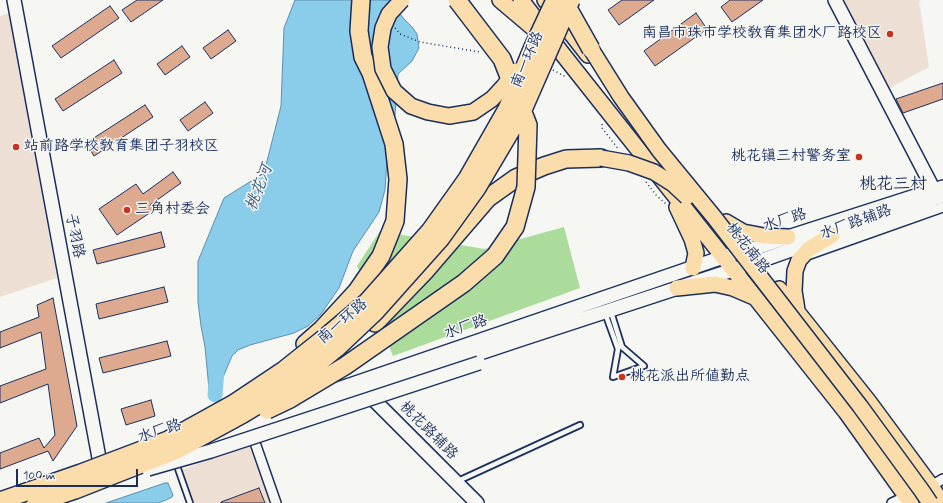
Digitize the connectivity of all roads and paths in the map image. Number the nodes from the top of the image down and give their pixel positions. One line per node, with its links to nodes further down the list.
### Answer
1 (14, 0): 48 (street, 子羽路)
2 (352, 0): 13 (highway)
3 (361, 0): 13 (highway)
4 (402, 0): 16 (main road, bridge)
5 (457, 0): 47 (highway, bridge)
6 (500, 0): 18 (main road)
7 (522, 0): 12 (main road, 桃花南路)
8 (572, 0): 11 (street); 43 (highway, 南一环路, bridge)
9 (835, 0): 27 (street)
10 (554, 1): 11 (main road, 桃花南路); 12 (street); 16 (highway, 南一环路, bridge); 17 (highway, bridge)
11 (560, 20): 14 (street); 29 (main road, 桃花南路)
12 (540, 24): 14 (main road, 桃花南路)
13 (359, 31): 47 (highway, bridge)
14 (550, 37): 18 (main road, 桃花南路)
15 (420, 42): 19 (path)
16 (533, 47): 47 (highway, 南一环路, bridge)
17 (591, 50): 61 (main road, bridge)
18 (561, 52): 26 (main road, 桃花南路)
19 (484, 53)
20 (548, 68): 21 (path)
21 (570, 80)
22 (602, 122): 23 (path)
23 (622, 152)
24 (601, 158): 43 (highway, bridge); 60 (main road, bridge)
25 (646, 183): 28 (path)
26 (666, 184): 33 (main road, 桃花南路); 36 (main road)
27 (939, 192): 30 (street, 水厂路); 31 (street, 水厂路); 34 (street, 水厂路辅路)
28 (667, 205)
29 (726, 222): 31 (main road); 32 (main road, 桃花南路)
30 (832, 235): 34 (main road); 35 (street, 水厂路)
31 (788, 236): 32 (street, 水厂路)
32 (747, 250): 33 (street, 水厂路); 35 (main road, 桃花南路)
33 (724, 257): 36 (street, 水厂路); 37 (main road, 桃花南路)
34 (801, 258): 41 (main road)
35 (757, 262): 37 (street, 水厂路); 41 (main road, 桃花南路)
36 (693, 268): 44 (street, 水厂路)
37 (734, 269): 38 (street, 水厂路); 39 (main road, 桃花南路)
38 (677, 288): 39 (main road); 40 (street, 水厂路)
39 (757, 299): 53 (main road, 桃花南路)
40 (607, 311): 40 (lane); 42 (street, 水厂路)
41 (798, 313): 50 (main road, 桃花南路)
42 (522, 339): 44 (street, 水厂路); 46 (street, bridge)
43 (294, 383): 47 (highway, 南一环路, bridge)
44 (361, 387): 47 (street, 水厂路); 48 (street, 水厂路); 49 (street, 桃花路辅路)
45 (580, 425): 49 (lane)
46 (253, 437): 51 (street, bridge); 57 (street)
47 (172, 448): 48 (street, 水厂路); 51 (highway, 南一环路, bridge); 52 (highway, 南一环路, bridge); 56 (lane)
48 (102, 473): 52 (street, 水厂路); 54 (street, 水厂路)
49 (456, 482): 58 (street, 桃花路辅路)
50 (937, 482): 62 (main road, 桃花南路)
51 (75, 490): 55 (highway, 南一环路, bridge)
52 (0, 500)
53 (909, 500): 59 (street)
54 (30, 503)
55 (36, 503)
56 (190, 503)
57 (276, 503)
58 (477, 503)
59 (892, 503)
60 (925, 503)
61 (930, 503)
62 (942, 503)

